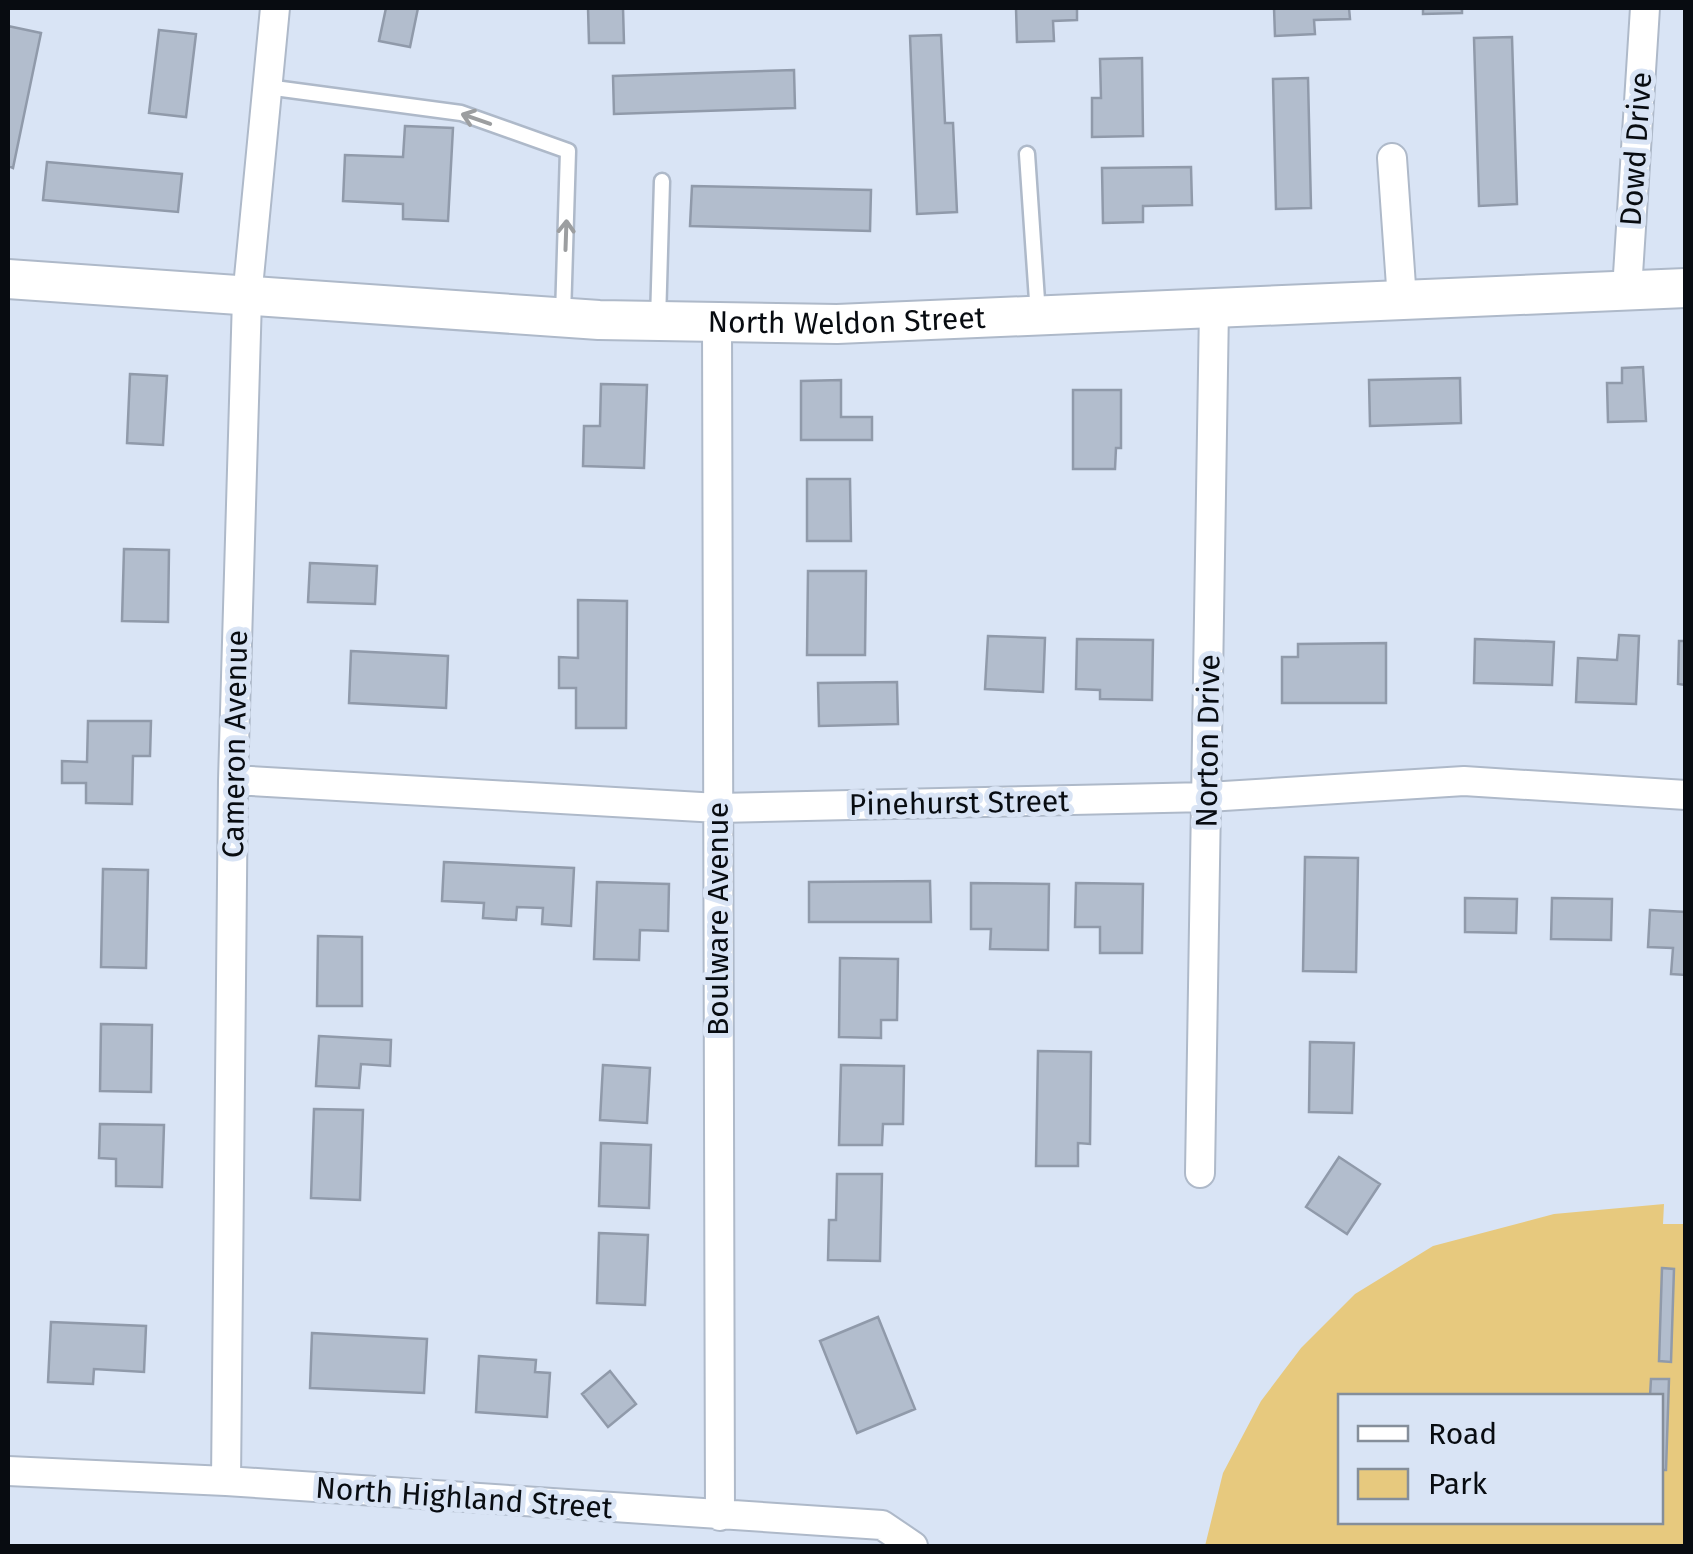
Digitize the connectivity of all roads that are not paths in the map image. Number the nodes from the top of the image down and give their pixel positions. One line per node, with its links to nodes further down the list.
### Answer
1 (275, 8): 3 (street, Cameron Avenue)
2 (1646, 8): 9 (street, Dowd Drive)
3 (267, 87): 10 (street, Cameron Avenue); 14 (lane, one-way to 3)
4 (1027, 154): 13 (lane)
5 (1392, 158): 11 (street)
6 (662, 181): 15 (lane)
7 (8, 280): 10 (street, North Weldon Street)
8 (1686, 288): 9 (street, North Weldon Street)
9 (1627, 290): 11 (street, North Weldon Street)
10 (247, 298): 14 (street, North Weldon Street); 17 (street, Cameron Avenue)
11 (1402, 300): 12 (street, North Weldon Street)
12 (1214, 308): 13 (street, North Weldon Street); 19 (street, Norton Drive)
13 (1038, 316): 16 (street, North Weldon Street)
14 (563, 318): 15 (street, North Weldon Street)
15 (658, 321): 16 (street, North Weldon Street)
16 (717, 322): 20 (street, Boulware Avenue)
17 (233, 780): 20 (street, Pinehurst Street); 23 (street, Cameron Avenue)
18 (1686, 795): 19 (street, Pinehurst Street)
19 (1208, 797): 20 (street, Pinehurst Street); 21 (street, Norton Drive)
20 (718, 808): 24 (street, Boulware Avenue)
21 (1200, 1173)
22 (8, 1471): 23 (street, North Highland Street)
23 (226, 1481): 24 (street, North Highland Street)
24 (720, 1516): 25 (street, North Highland Street)
25 (913, 1546)

